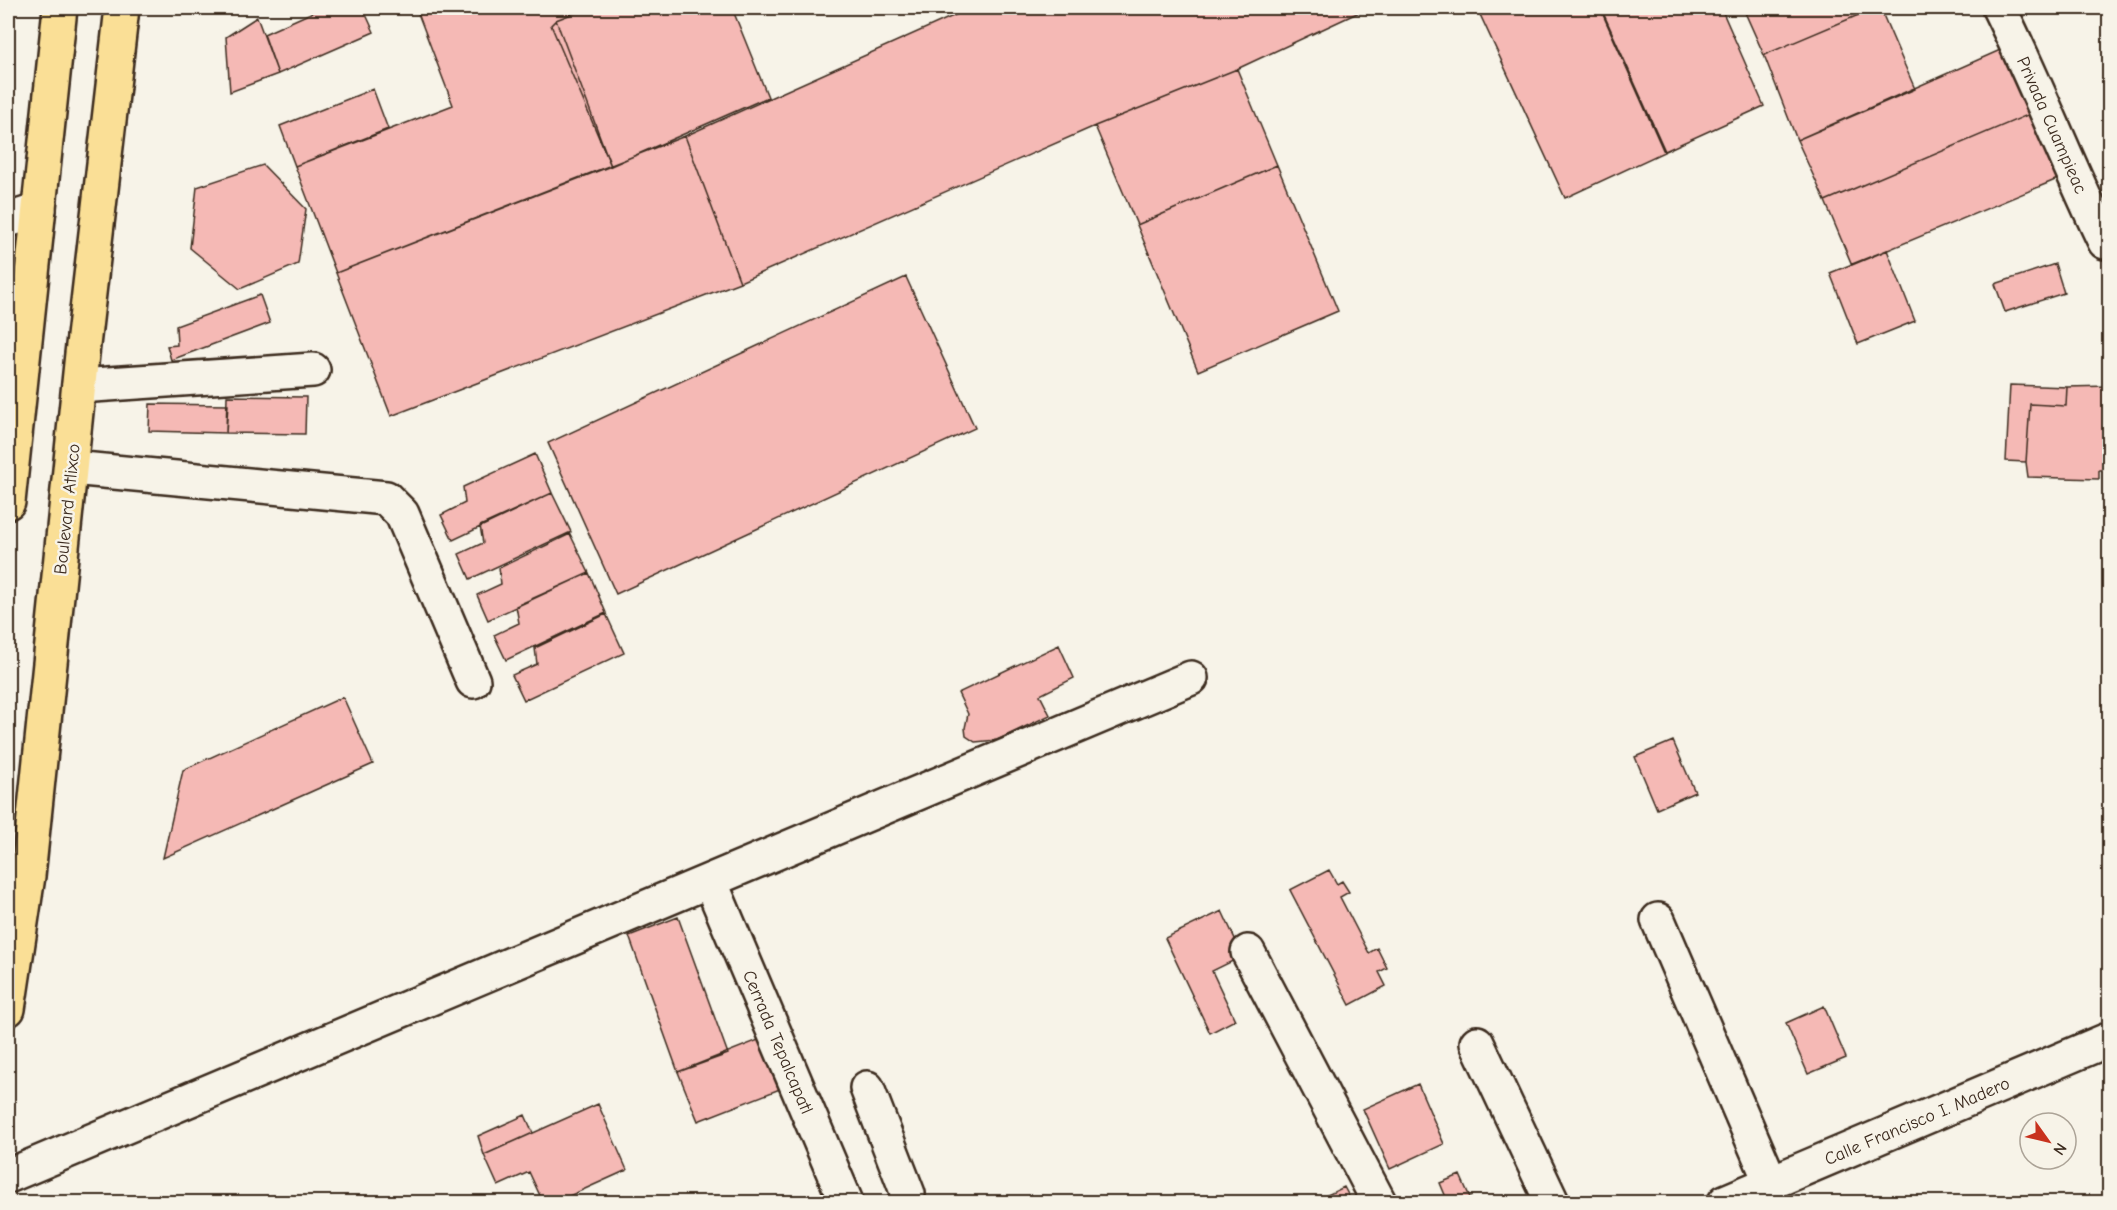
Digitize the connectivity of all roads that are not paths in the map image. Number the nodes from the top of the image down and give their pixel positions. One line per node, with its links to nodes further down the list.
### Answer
1 (60, 8): 4 (main road)
2 (122, 8): 8 (main road, Boulevard Atlixco)
3 (1999, 8): 6 (street, Privada Cuampieac)
4 (39, 210): 5 (street); 10 (main road)
5 (8, 220)
6 (2105, 242)
7 (314, 370): 8 (street)
8 (79, 386): 9 (main road, Boulevard Atlixco)
9 (72, 468): 12 (street); 16 (main road, Boulevard Atlixco)
10 (8, 502)
11 (1191, 678): 13 (street)
12 (474, 681)
13 (710, 881): 20 (street); 22 (street, Cerrada Tepalcapatl)
14 (1658, 920): 21 (street)
15 (1248, 952): 24 (street)
16 (8, 1009)
17 (2109, 1039): 21 (street, Calle Francisco I. Madero)
18 (1477, 1043): 25 (street)
19 (867, 1088): 23 (street)
20 (8, 1176)
21 (1771, 1183): 26 (street, Calle Francisco I. Madero)
22 (846, 1203)
23 (905, 1203)
24 (1379, 1203)
25 (1552, 1203)
26 (1725, 1203)

